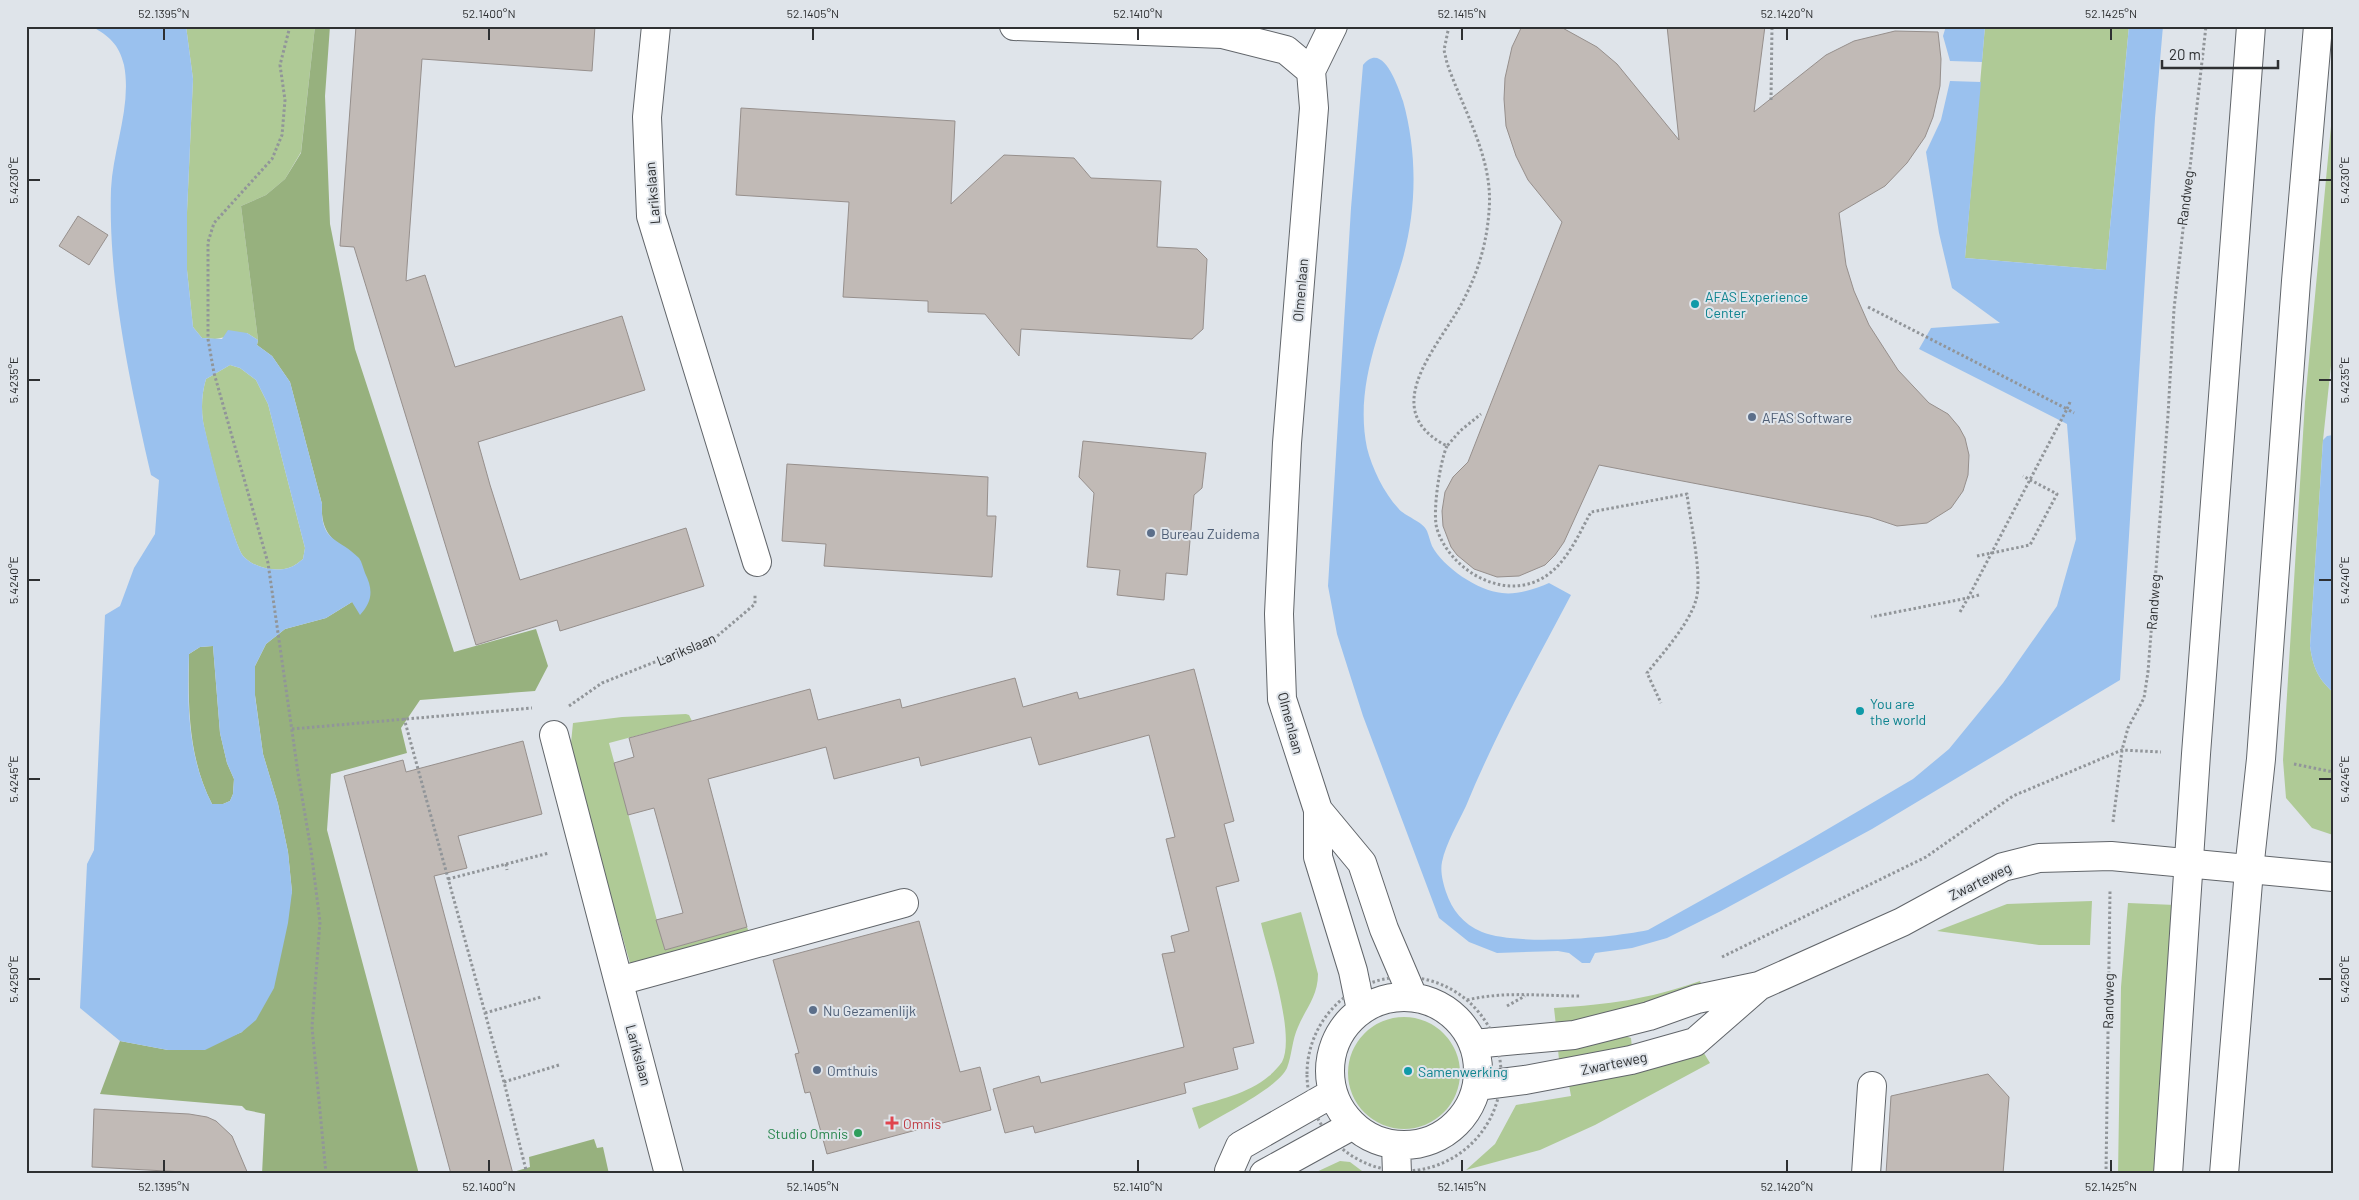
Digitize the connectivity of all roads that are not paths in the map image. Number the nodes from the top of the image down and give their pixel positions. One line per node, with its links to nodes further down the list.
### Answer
1 (656, 26): 8 (street, Larikslaan)
2 (1014, 26): 6 (street)
3 (1333, 26): 7 (street)
4 (2251, 26): 11 (street)
5 (2318, 26): 12 (street)
6 (1222, 30): 7 (street)
7 (1311, 71): 10 (street, Olmenlaan)
8 (757, 562)
9 (554, 735): 15 (street, Larikslaan)
10 (1318, 810): 17 (street, Olmenlaan); 18 (street, Olmenlaan)
11 (2190, 864): 12 (street, Zwarteweg); 16 (street, Zwarteweg); 29 (street)
12 (2249, 870): 13 (street, Zwarteweg); 30 (street)
13 (2333, 877)
14 (904, 903): 15 (street)
15 (619, 981): 26 (street, Larikslaan)
16 (1759, 986): 19 (street, Zwarteweg); 20 (street, Zwarteweg)
17 (1413, 996): 18 (street); 19 (street)
18 (1361, 1010): 22 (street)
19 (1485, 1037): 20 (street)
20 (1489, 1085): 24 (street)
21 (1872, 1086): 28 (street)
22 (1333, 1093): 23 (street); 25 (street)
23 (1353, 1125): 24 (street); 27 (street)
24 (1397, 1163)
25 (1231, 1173)
26 (669, 1174)
27 (1264, 1174)
28 (1866, 1174)
29 (2168, 1174)
30 (2224, 1174)

